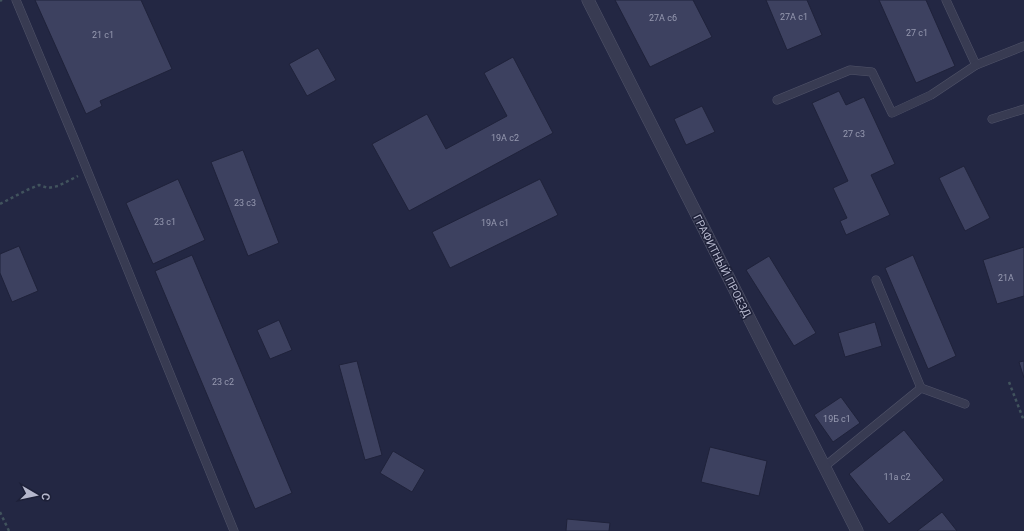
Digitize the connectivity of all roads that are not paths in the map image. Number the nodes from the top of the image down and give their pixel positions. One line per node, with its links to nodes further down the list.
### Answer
1 (16, 0): 13 (lane)
2 (588, 0): 12 (street, ГРАФИТНЫЙ ПРОЕЗД)
3 (946, 0): 5 (lane)
4 (1024, 46): 5 (lane)
5 (976, 64): 6 (lane)
6 (777, 100)
7 (1024, 109): 8 (lane)
8 (992, 119)
9 (876, 280): 10 (lane)
10 (921, 388): 11 (lane); 12 (lane)
11 (965, 404)
12 (824, 467): 14 (street, ГРАФИТНЫЙ ПРОЕЗД)
13 (234, 531)
14 (856, 531)

